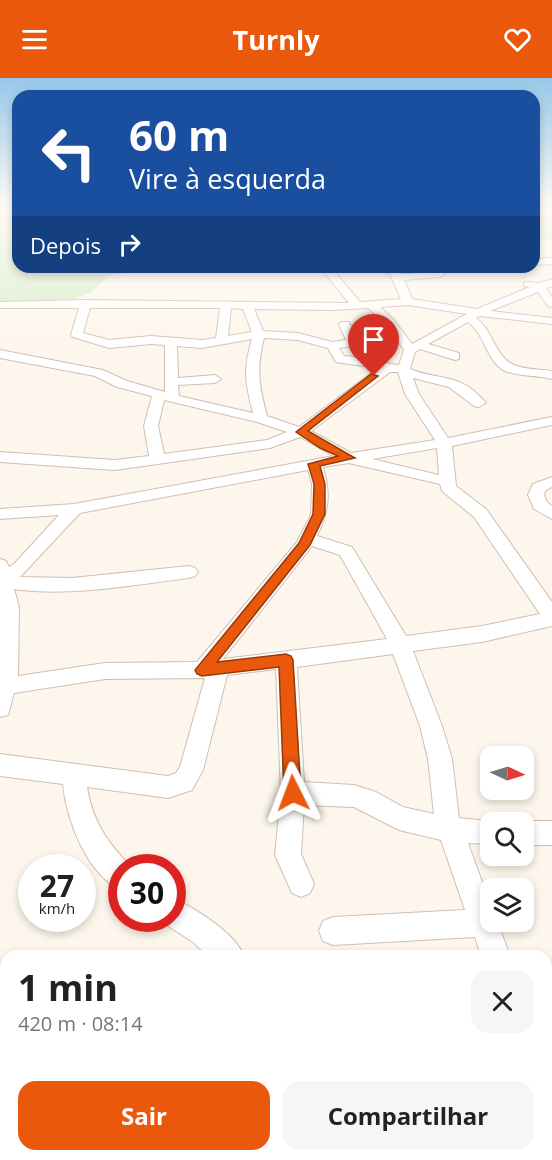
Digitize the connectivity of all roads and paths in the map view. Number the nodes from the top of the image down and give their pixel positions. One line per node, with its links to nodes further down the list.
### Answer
1 (331, 273): 12 (street)
2 (392, 273): 4 (street)
3 (440, 275): 4 (street)
4 (397, 277): 7 (street)
5 (514, 282): 6 (street)
6 (544, 284): 9 (street); 14 (street)
7 (408, 302): 12 (street); 14 (street)
8 (86, 303): 10 (street); 11 (street); 26 (street)
9 (552, 304)
10 (0, 305)
11 (226, 305): 13 (street); 20 (street)
12 (365, 305): 13 (street); 23 (street)
13 (247, 306): 18 (street)
14 (473, 315): 15 (street); 23 (street); 28 (street)
15 (552, 321)
16 (345, 324): 22 (street)
17 (188, 333): 19 (street)
18 (259, 334): 20 (street); 22 (street); 34 (street)
19 (142, 338): 21 (street); 26 (street)
20 (222, 340): 21 (street)
21 (171, 342): 31 (street)
22 (332, 346): 27 (street)
23 (414, 347): 24 (street); 29 (street)
24 (455, 356)
25 (3, 359): 26 (street)
26 (108, 360): 32 (street)
27 (387, 368): 29 (street); 36 (street)
28 (543, 369)
29 (404, 371): 33 (street); 37 (street)
30 (215, 379): 31 (street)
31 (172, 382): 32 (street)
32 (166, 396): 34 (street); 40 (street)
33 (479, 403)
34 (261, 419): 36 (street)
35 (552, 421): 37 (street)
36 (301, 432): 39 (street); 40 (street)
37 (444, 442): 39 (street); 42 (street)
38 (0, 457): 40 (street)
39 (349, 458): 41 (street); 42 (street)
40 (158, 459)
41 (314, 464): 44 (street); 47 (street)
42 (446, 481): 50 (street)
43 (552, 482): 46 (street)
44 (74, 509): 45 (street); 49 (street)
45 (0, 514)
46 (552, 514)
47 (307, 539): 51 (street); 53 (street)
48 (189, 572): 49 (street)
49 (1, 576): 54 (street)
50 (552, 618): 51 (street)
51 (400, 644): 52 (street); 59 (street)
52 (286, 660): 53 (street); 58 (street)
53 (210, 669): 54 (street); 57 (street)
54 (6, 686): 55 (street)
55 (0, 708)
56 (0, 765): 57 (street)
57 (74, 775): 63 (street)
58 (293, 793): 59 (street); 64 (street)
59 (450, 830): 60 (street); 65 (street)
60 (480, 832)
61 (534, 833): 62 (street)
62 (552, 834)
63 (108, 863)
64 (301, 884)
65 (480, 915)
66 (186, 921): 70 (street)
67 (480, 923): 68 (street)
68 (333, 931)
69 (487, 932): 71 (street)
70 (223, 950)
71 (494, 950)

